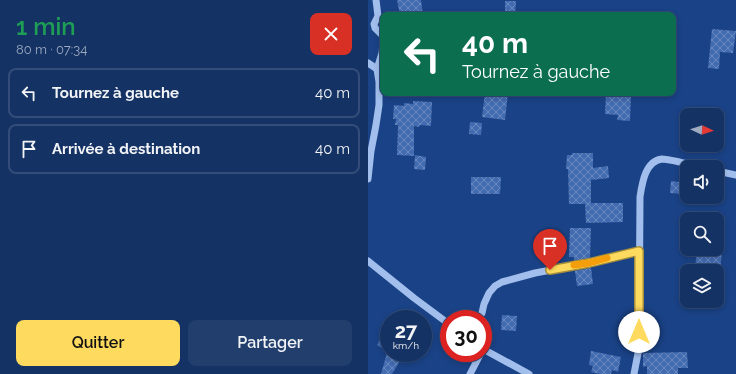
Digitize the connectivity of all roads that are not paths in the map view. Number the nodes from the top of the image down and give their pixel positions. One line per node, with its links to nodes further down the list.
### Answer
1 (376, 0): 2 (street)
2 (380, 33)
3 (380, 59): 5 (street)
4 (368, 63): 5 (street)
5 (377, 69): 9 (street)
6 (680, 163): 10 (street)
7 (724, 172): 8 (street)
8 (736, 175)
9 (368, 179)
10 (639, 251): 12 (street); 18 (street)
11 (368, 261): 13 (street)
12 (483, 310)
13 (440, 317)
14 (492, 354): 17 (street)
15 (476, 362): 16 (street)
16 (470, 374)
17 (529, 374)
18 (634, 374)

